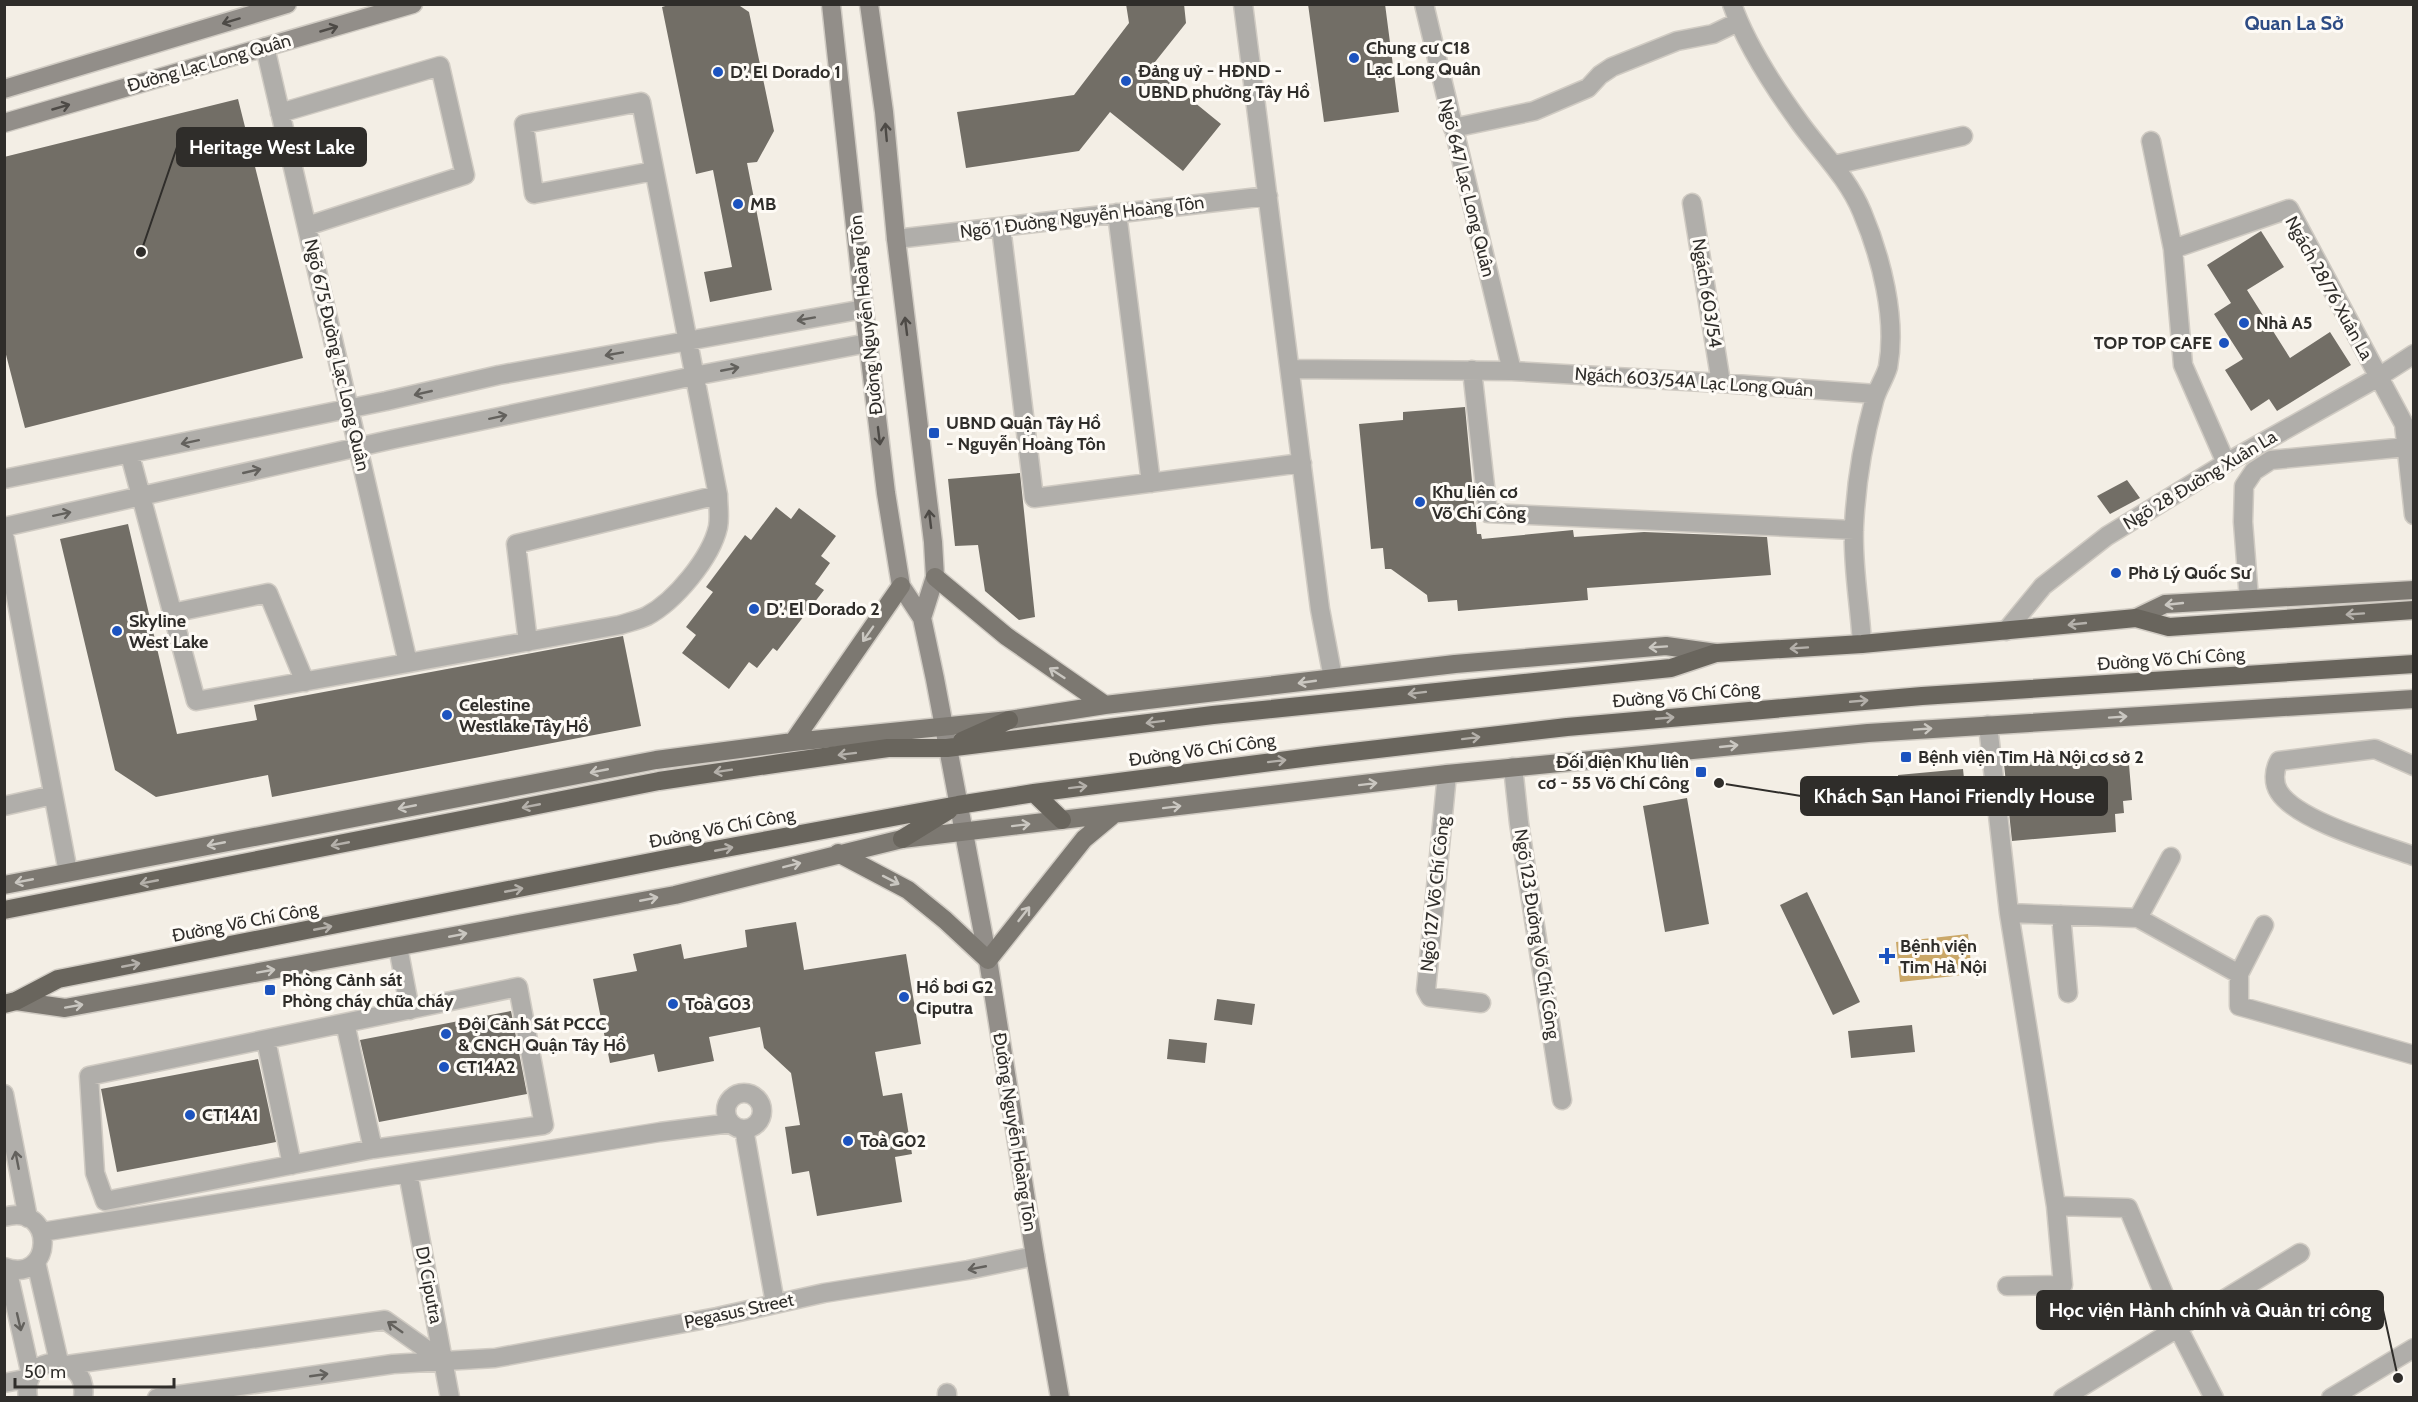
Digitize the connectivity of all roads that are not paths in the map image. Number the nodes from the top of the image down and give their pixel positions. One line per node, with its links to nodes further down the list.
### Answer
1 (287, 4): 9 (main road, Đường Lạc Long Quân, one-way to 9)
2 (413, 4): 8 (main road, Đường Lạc Long Quân, one-way to 2)
3 (831, 4): 24 (main road, Đường Nguyễn Hoàng Tôn)
4 (869, 4): 22 (main road, Đường Nguyễn Hoàng Tôn, one-way to 4)
5 (1244, 4): 17 (street)
6 (1424, 4): 12 (street, Ngõ 647 Lạc Long Quân)
7 (1735, 13): 12 (street); 15 (street)
8 (265, 47): 10 (street, Ngõ 675 Đường Lạc Long Quân); 11 (main road, Đường Lạc Long Quân, one-way to 8)
9 (4, 89)
10 (280, 113): 20 (street, Ngõ 675 Đường Lạc Long Quân); 20 (street)
11 (4, 123)
12 (1453, 128): 30 (street, Ngõ 647 Lạc Long Quân)
13 (1963, 136): 15 (street)
14 (2151, 141): 23 (street)
15 (1834, 165): 34 (street)
16 (654, 171): 16 (street); 25 (street)
17 (1268, 196): 19 (street, Ngõ 1 Đường Nguyễn Hoàng Tôn); 28 (street)
18 (1692, 202): 33 (street, Ngách 603/54)
19 (1117, 213): 21 (street, Ngõ 1 Đường Nguyễn Hoàng Tôn); 43 (street)
20 (307, 226): 35 (street, Ngõ 675 Đường Lạc Long Quân)
21 (1001, 227): 22 (street, Ngõ 1 Đường Nguyễn Hoàng Tôn); 43 (street)
22 (896, 239): 50 (main road, Đường Nguyễn Hoàng Tôn, one-way to 22)
23 (2173, 249): 32 (street, Ngách 28/76 Xuân La); 41 (street)
24 (864, 309): 25 (street, one-way to 25); 26 (main road, Đường Nguyễn Hoàng Tôn)
25 (687, 342): 31 (street); 35 (street, one-way to 35)
26 (868, 342): 31 (street, one-way to 26); 51 (main road, Đường Nguyễn Hoàng Tôn, one-way to 51)
27 (2414, 354): 32 (street, Ngõ 28 Đường Xuân La)
28 (1290, 369): 29 (street, Ngách 603/54A Lạc Long Quân); 40 (street)
29 (1472, 370): 30 (street, Ngách 603/54A Lạc Long Quân); 48 (street)
30 (1512, 371): 33 (street, Ngách 603/54A Lạc Long Quân)
31 (694, 376): 37 (street, one-way to 31); 44 (street)
32 (2377, 378): 36 (street); 41 (street, Ngõ 28 Đường Xuân La)
33 (1721, 382): 34 (street, Ngách 603/54A Lạc Long Quân)
34 (1876, 394): 48 (street)
35 (350, 408): 37 (street, Ngõ 675 Đường Lạc Long Quân); 39 (street, one-way to 39)
36 (2409, 423): 38 (street)
37 (359, 447): 45 (street, one-way to 37); 62 (street, Ngõ 675 Đường Lạc Long Quân)
38 (2407, 447): 46 (street); 53 (street)
39 (130, 454): 42 (street); 45 (street)
40 (1302, 463): 43 (street); 64 (street)
41 (2226, 463): 58 (street, Ngõ 28 Đường Xuân La)
42 (4, 479)
43 (1151, 483)
44 (718, 495): 59 (street); 59 (street)
45 (141, 497): 47 (street, one-way to 45); 55 (street)
46 (2414, 515)
47 (4, 527)
48 (1854, 530): 60 (street)
49 (4, 534): 79 (street)
50 (935, 577): 56 (main road, Đường Nguyễn Hoàng Tôn); 67 (main road, one-way to 50)
51 (901, 585): 56 (main road, Đường Nguyễn Hoàng Tôn); 72 (main road, one-way to 72)
52 (2414, 590): 53 (main road, Đường Võ Chí Công)
53 (2249, 599): 57 (main road, Đường Võ Chí Công, one-way to 57)
54 (2414, 610): 57 (highway, Đường Võ Chí Công, one-way to 57)
55 (172, 613): 65 (street); 65 (street)
56 (922, 618): 70 (main road, Đường Nguyễn Hoàng Tôn)
57 (2136, 618): 58 (highway, Đường Võ Chí Công, one-way to 58)
58 (2006, 631): 60 (highway, Đường Võ Chí Công)
59 (528, 642): 62 (street)
60 (1862, 644): 61 (highway, Đường Võ Chí Công, one-way to 61)
61 (1716, 653): 64 (main road, Đường Võ Chí Công, one-way to 64); 73 (highway, Đường Võ Chí Công, one-way to 73)
62 (408, 663): 65 (street)
63 (2414, 664): 78 (highway, Đường Võ Chí Công, one-way to 63)
64 (1333, 678): 67 (main road, Đường Võ Chí Công, one-way to 67)
65 (305, 682)
66 (2414, 699): 69 (main road, Đường Võ Chí Công, one-way to 66)
67 (1106, 705): 68 (main road, Đường Võ Chí Công)
68 (1009, 720): 70 (main road, Đường Võ Chí Công); 73 (highway)
69 (1988, 725): 76 (main road, Đường Võ Chí Công, one-way to 69); 92 (street)
70 (943, 727): 71 (main road, Đường Võ Chí Công); 73 (main road, Đường Nguyễn Hoàng Tôn)
71 (868, 735): 72 (main road, Đường Võ Chí Công); 74 (highway)
72 (794, 742): 89 (main road, Đường Võ Chí Công, one-way to 89)
73 (947, 748): 74 (highway, Đường Võ Chí Công); 80 (main road, Đường Nguyễn Hoàng Tôn)
74 (881, 749): 91 (highway, Đường Võ Chí Công, one-way to 91)
75 (2414, 766): 87 (street)
76 (1513, 767): 77 (main road, Đường Võ Chí Công); 107 (street, Ngõ 123 Đường Võ Chí Công)
77 (1448, 774): 82 (main road, Đường Võ Chí Công, one-way to 77); 101 (street, Ngõ 127 Võ Chí Công)
78 (1034, 793): 80 (highway, Đường Võ Chí Công); 83 (highway)
79 (53, 795): 81 (street); 89 (street)
80 (958, 805): 84 (main road, Đường Nguyễn Hoàng Tôn); 85 (highway); 100 (highway, Đường Võ Chí Công, one-way to 80)
81 (4, 806)
82 (1114, 814): 83 (main road, Đường Võ Chí Công); 97 (main road, one-way to 82)
83 (1062, 820): 84 (main road, Đường Võ Chí Công, one-way to 83)
84 (963, 832): 85 (main road, Đường Võ Chí Công); 97 (main road, Đường Nguyễn Hoàng Tôn)
85 (902, 839): 86 (main road, Đường Võ Chí Công)
86 (838, 854): 96 (main road, Đường Võ Chí Công, one-way to 86); 97 (main road, one-way to 97)
87 (2414, 856)
88 (2171, 857): 94 (street)
89 (68, 873): 90 (main road, Đường Võ Chí Công, one-way to 90)
90 (4, 885)
91 (4, 910)
92 (2009, 913): 93 (street); 111 (street)
93 (2061, 915): 94 (street); 99 (street)
94 (2139, 918): 98 (street)
95 (2264, 925): 98 (street)
96 (398, 947): 100 (main road, Đường Võ Chí Công, one-way to 96); 102 (street)
97 (988, 960): 116 (main road, Đường Nguyễn Hoàng Tôn)
98 (2239, 974): 105 (street)
99 (2068, 993)
100 (10, 1002)
101 (1481, 1003)
102 (410, 1010): 103 (street); 108 (street)
103 (345, 1023): 104 (street); 108 (street)
104 (266, 1040): 109 (street); 109 (street)
105 (2414, 1055)
106 (4, 1094): 113 (street, one-way to 106)
107 (1562, 1100)
108 (374, 1149): 109 (street)
109 (292, 1165)
110 (408, 1173): 114 (street); 120 (street); 123 (street, D1 Ciputra)
111 (2056, 1206): 119 (street); 121 (street)
112 (4, 1217): 113 (street)
113 (28, 1218): 114 (street)
114 (42, 1232): 117 (street)
115 (2300, 1253): 121 (street)
116 (1035, 1256): 120 (street, Pegasus Street, one-way to 120); 132 (main road, Đường Nguyễn Hoàng Tôn)
117 (36, 1262): 118 (street); 124 (street)
118 (6, 1268): 125 (street, one-way to 125)
119 (2007, 1286)
120 (776, 1303): 123 (street, Pegasus Street)
121 (2178, 1328): 133 (street); 134 (street)
122 (2414, 1348): 135 (street)
123 (443, 1361): 124 (street, one-way to 124); 127 (street, Pegasus Street, one-way to 123); 131 (street, D1 Ciputra)
124 (63, 1364): 125 (street); 129 (street)
125 (31, 1376): 126 (street); 128 (street)
126 (4, 1383)
127 (279, 1389): 130 (street, Pegasus Street)
128 (28, 1398)
129 (83, 1398)
130 (157, 1398)
131 (450, 1398)
132 (1060, 1398)
133 (2063, 1398)
134 (2214, 1398)
135 (2331, 1398)

